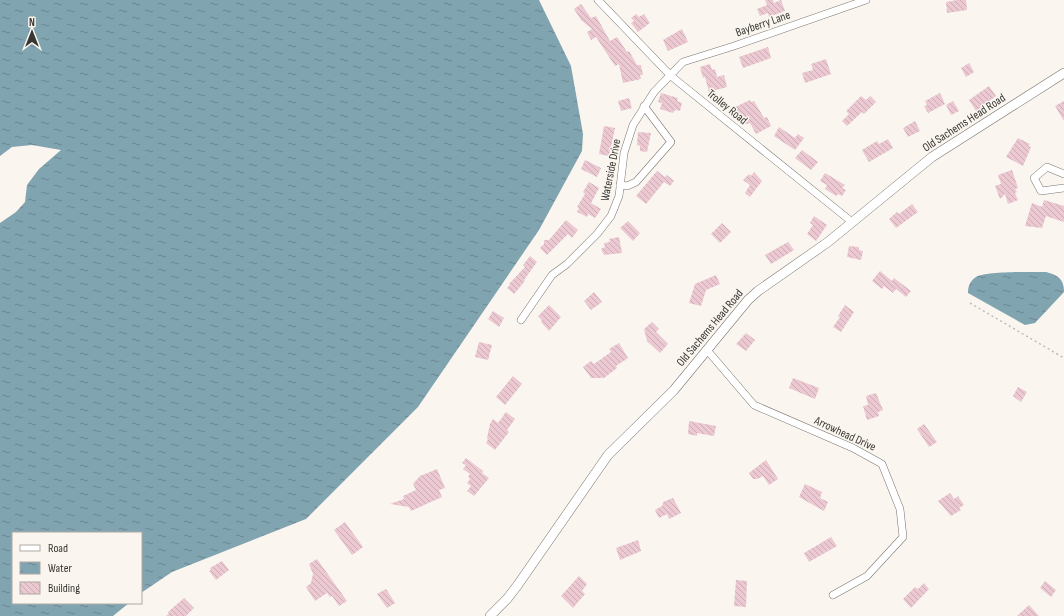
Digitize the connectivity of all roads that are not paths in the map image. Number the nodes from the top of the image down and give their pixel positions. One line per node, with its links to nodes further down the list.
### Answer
1 (598, 0): 4 (street, Trolley Road)
2 (866, 0): 4 (street, Bayberry Lane)
3 (1064, 73): 9 (street, Old Sachems Head Road)
4 (671, 76): 5 (street, Waterside Drive); 9 (street, Trolley Road)
5 (644, 106): 7 (street, Waterside Drive); 7 (street)
6 (1064, 174): 8 (street)
7 (620, 186): 10 (street, Waterside Drive)
8 (1064, 188)
9 (852, 222): 11 (street, Old Sachems Head Road)
10 (521, 320)
11 (707, 350): 12 (street, Arrowhead Drive); 13 (street, Old Sachems Head Road)
12 (833, 595)
13 (490, 616)

